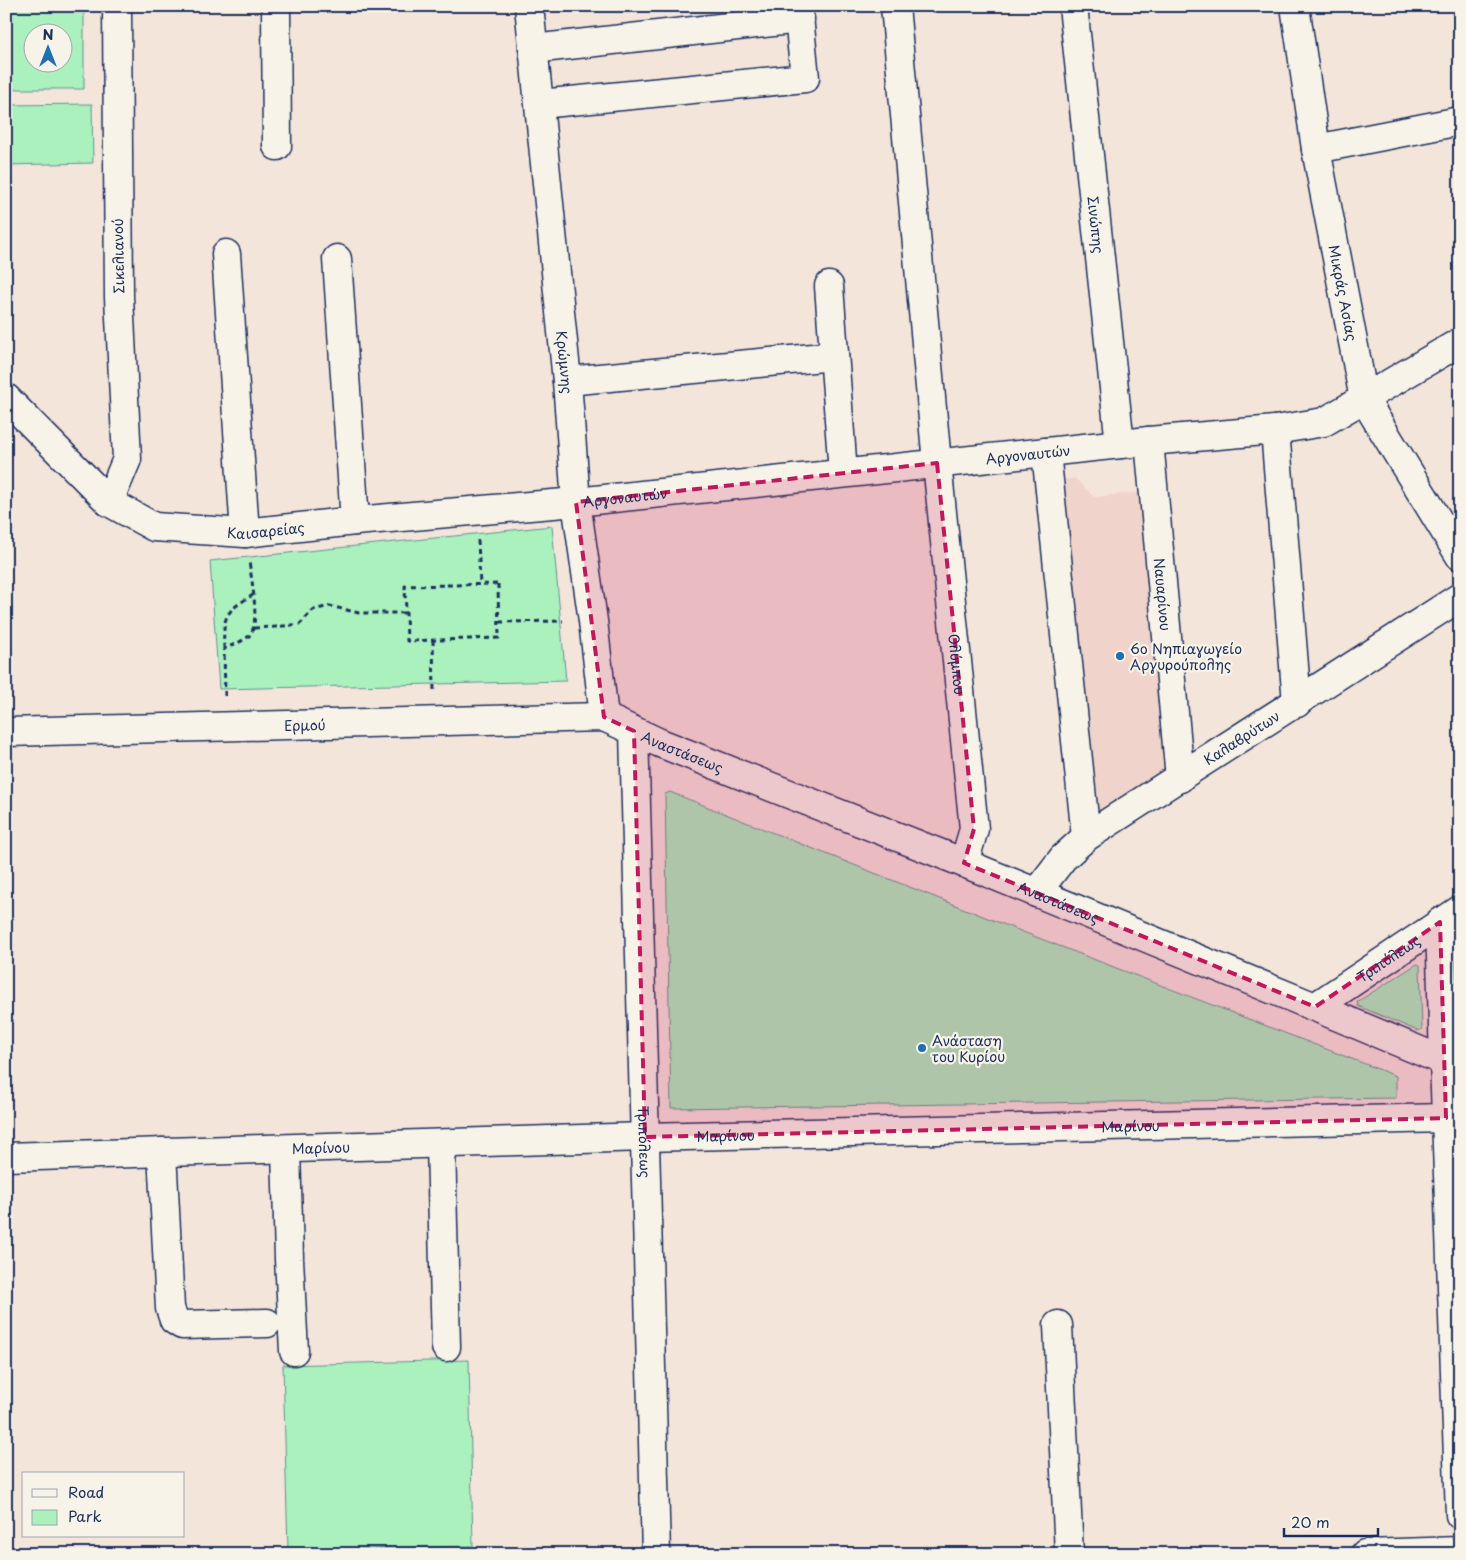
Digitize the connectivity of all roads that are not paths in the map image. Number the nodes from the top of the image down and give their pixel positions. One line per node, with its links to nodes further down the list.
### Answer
1 (117, 6): 27 (street, Σικελιανού)
2 (276, 6): 11 (street)
3 (528, 6): 8 (street, Κρώμνης)
4 (895, 6): 25 (street, Ολύμπου)
5 (1073, 6): 23 (street, Σινώπης)
6 (1295, 6): 12 (street, Μικράς Ασίας)
7 (799, 13): 8 (street); 9 (street)
8 (533, 49): 9 (street, Κρώμνης)
9 (540, 104): 18 (street, Κρώμνης)
10 (1460, 121): 12 (street)
11 (276, 146)
12 (1316, 149): 20 (street, Μικράς Ασίας)
13 (226, 254): 30 (street)
14 (337, 259): 29 (street)
15 (829, 286): 17 (street)
16 (1460, 342): 20 (street, Αργοναυτών)
17 (834, 356): 18 (street); 26 (street)
18 (567, 380): 28 (street, Κρώμνης)
19 (6, 398): 27 (street, Καισαρείας)
20 (1364, 399): 21 (street, Αργοναυτών); 31 (street, Μικράς Ασίας)
21 (1275, 430): 22 (street, Αργοναυτών); 33 (street)
22 (1149, 441): 23 (street, Αργοναυτών); 37 (street, Ναυαρίνου)
23 (1120, 444): 24 (street, Αργοναυτών)
24 (1046, 452): 25 (street, Αργοναυτών); 38 (street)
25 (937, 463): 26 (street, Αργοναυτών); 39 (street, Ολύμπου)
26 (843, 473): 28 (street, Αργοναυτών)
27 (109, 502): 30 (street, Καισαρείας)
28 (576, 502): 29 (street, Καισαρείας); 34 (street, Κρώμνης)
29 (355, 521): 30 (street, Καισαρείας)
30 (245, 533)
31 (1460, 556)
32 (1460, 597): 33 (street, Καλαβρύτων)
33 (1297, 703): 37 (street, Καλαβρύτων)
34 (604, 717): 35 (street, Αναστάσεως); 36 (street, Ερμού)
35 (634, 731): 39 (street, Αναστάσεως); 45 (street, Τριπόλεως)
36 (6, 732)
37 (1180, 778): 38 (street, Καλαβρύτων)
38 (1086, 837): 40 (street, Καλαβρύτων)
39 (964, 863): 40 (street, Αναστάσεως)
40 (1036, 893): 42 (street, Αναστάσεως)
41 (1450, 916): 42 (street, Τριπόλεως); 43 (street)
42 (1315, 1007): 43 (street, Αναστάσεως)
43 (1444, 1062): 44 (street)
44 (1453, 1123): 45 (street, Μαρίνου); 54 (street)
45 (645, 1137): 46 (street, Μαρίνου); 56 (street, Τριπόλεως)
46 (440, 1144): 47 (street, Μαρίνου); 52 (street)
47 (286, 1149): 48 (street, Μαρίνου); 53 (street)
48 (162, 1152): 49 (street, Μαρίνου); 50 (street)
49 (6, 1157)
50 (267, 1323)
51 (1058, 1325): 57 (street)
52 (446, 1347)
53 (294, 1351)
54 (1460, 1515)
55 (1460, 1551): 58 (street)
56 (656, 1554)
57 (1069, 1554)
58 (1365, 1554)

